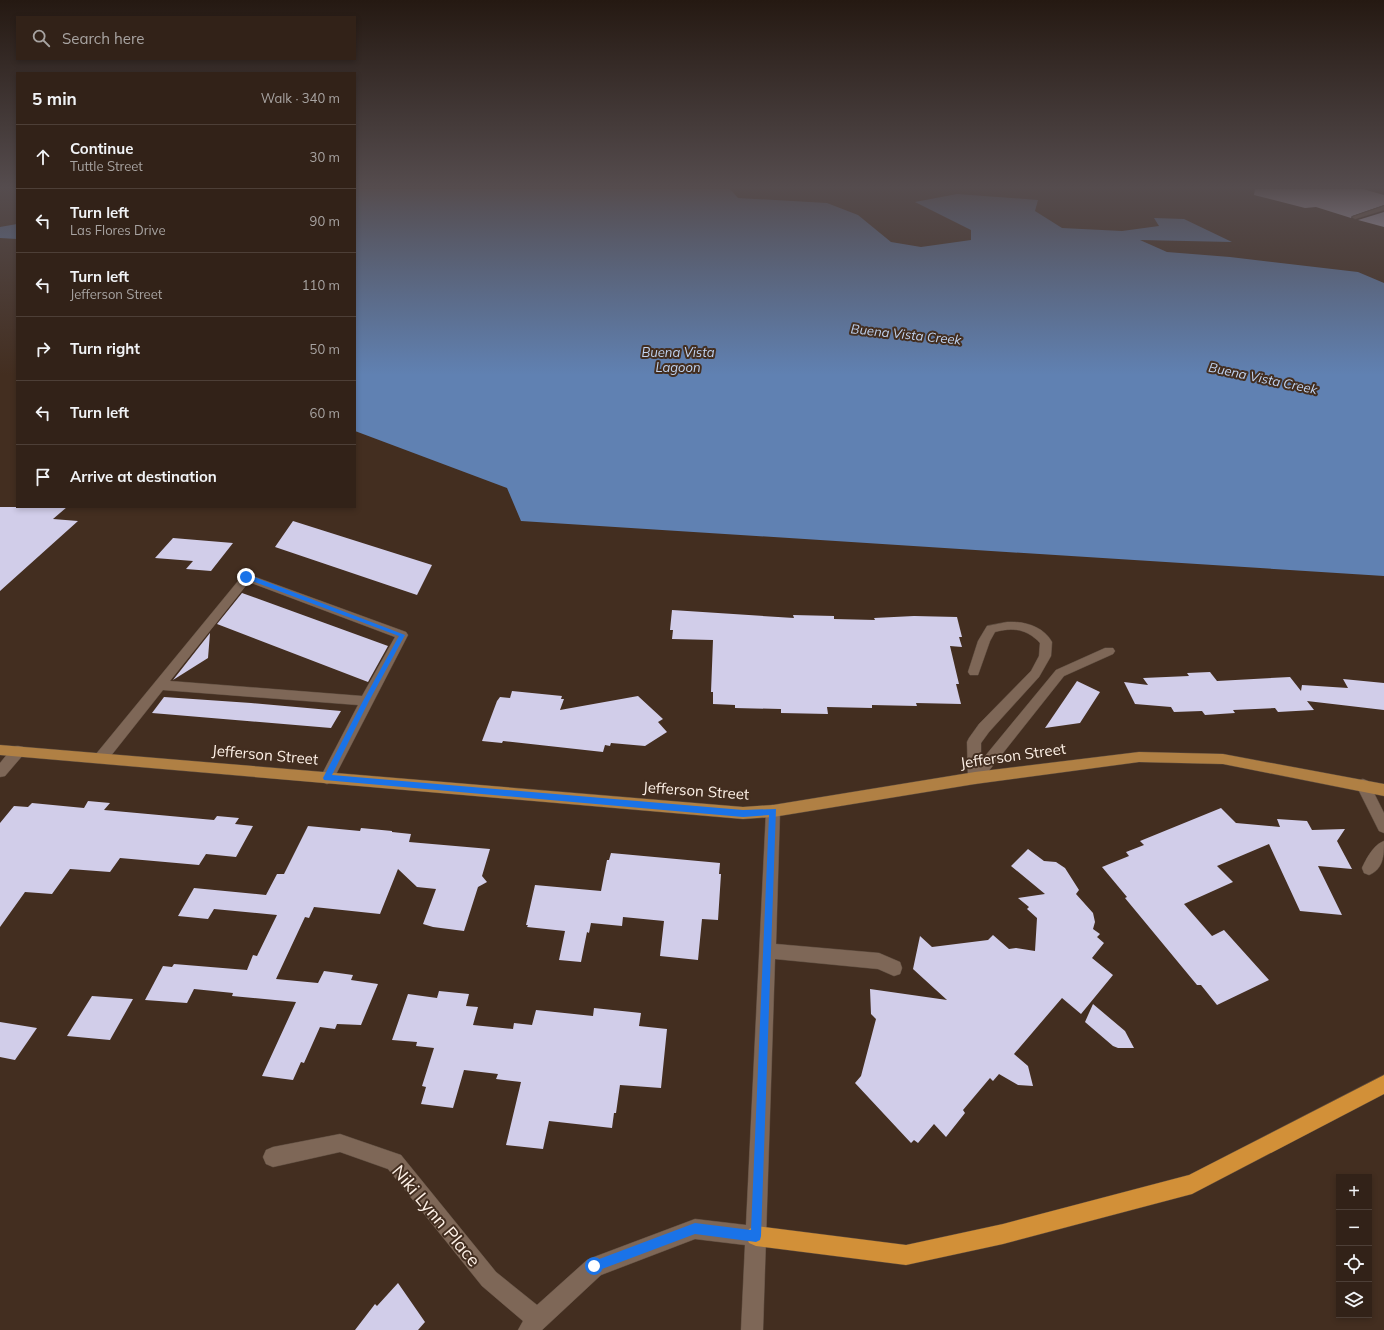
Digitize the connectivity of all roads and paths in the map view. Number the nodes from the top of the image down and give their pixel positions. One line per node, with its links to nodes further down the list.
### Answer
1 (1109, 651): 10 (street)
2 (974, 672): 10 (street)
3 (160, 685): 4 (street); 4 (street); 7 (street)
4 (366, 701): 9 (street)
5 (0, 750): 6 (main road, Jefferson Street)
6 (18, 751): 7 (main road, Jefferson Street); 8 (street)
7 (101, 758): 9 (main road, Jefferson Street)
8 (0, 772)
9 (327, 778): 13 (main road, Jefferson Street)
10 (975, 778): 11 (main road, Jefferson Street); 13 (main road, Jefferson Street)
11 (1363, 785): 12 (main road, Jefferson Street); 14 (street)
12 (1384, 790)
13 (773, 811): 17 (street)
14 (1384, 827)
15 (1384, 847): 16 (street)
16 (1369, 868)
17 (768, 951): 18 (street); 21 (street)
18 (894, 968)
19 (1384, 1084): 21 (highway)
20 (273, 1157): 22 (street, Niki Lynn Place)
21 (756, 1236): 22 (street); 23 (street)
22 (533, 1325)
23 (752, 1330)

